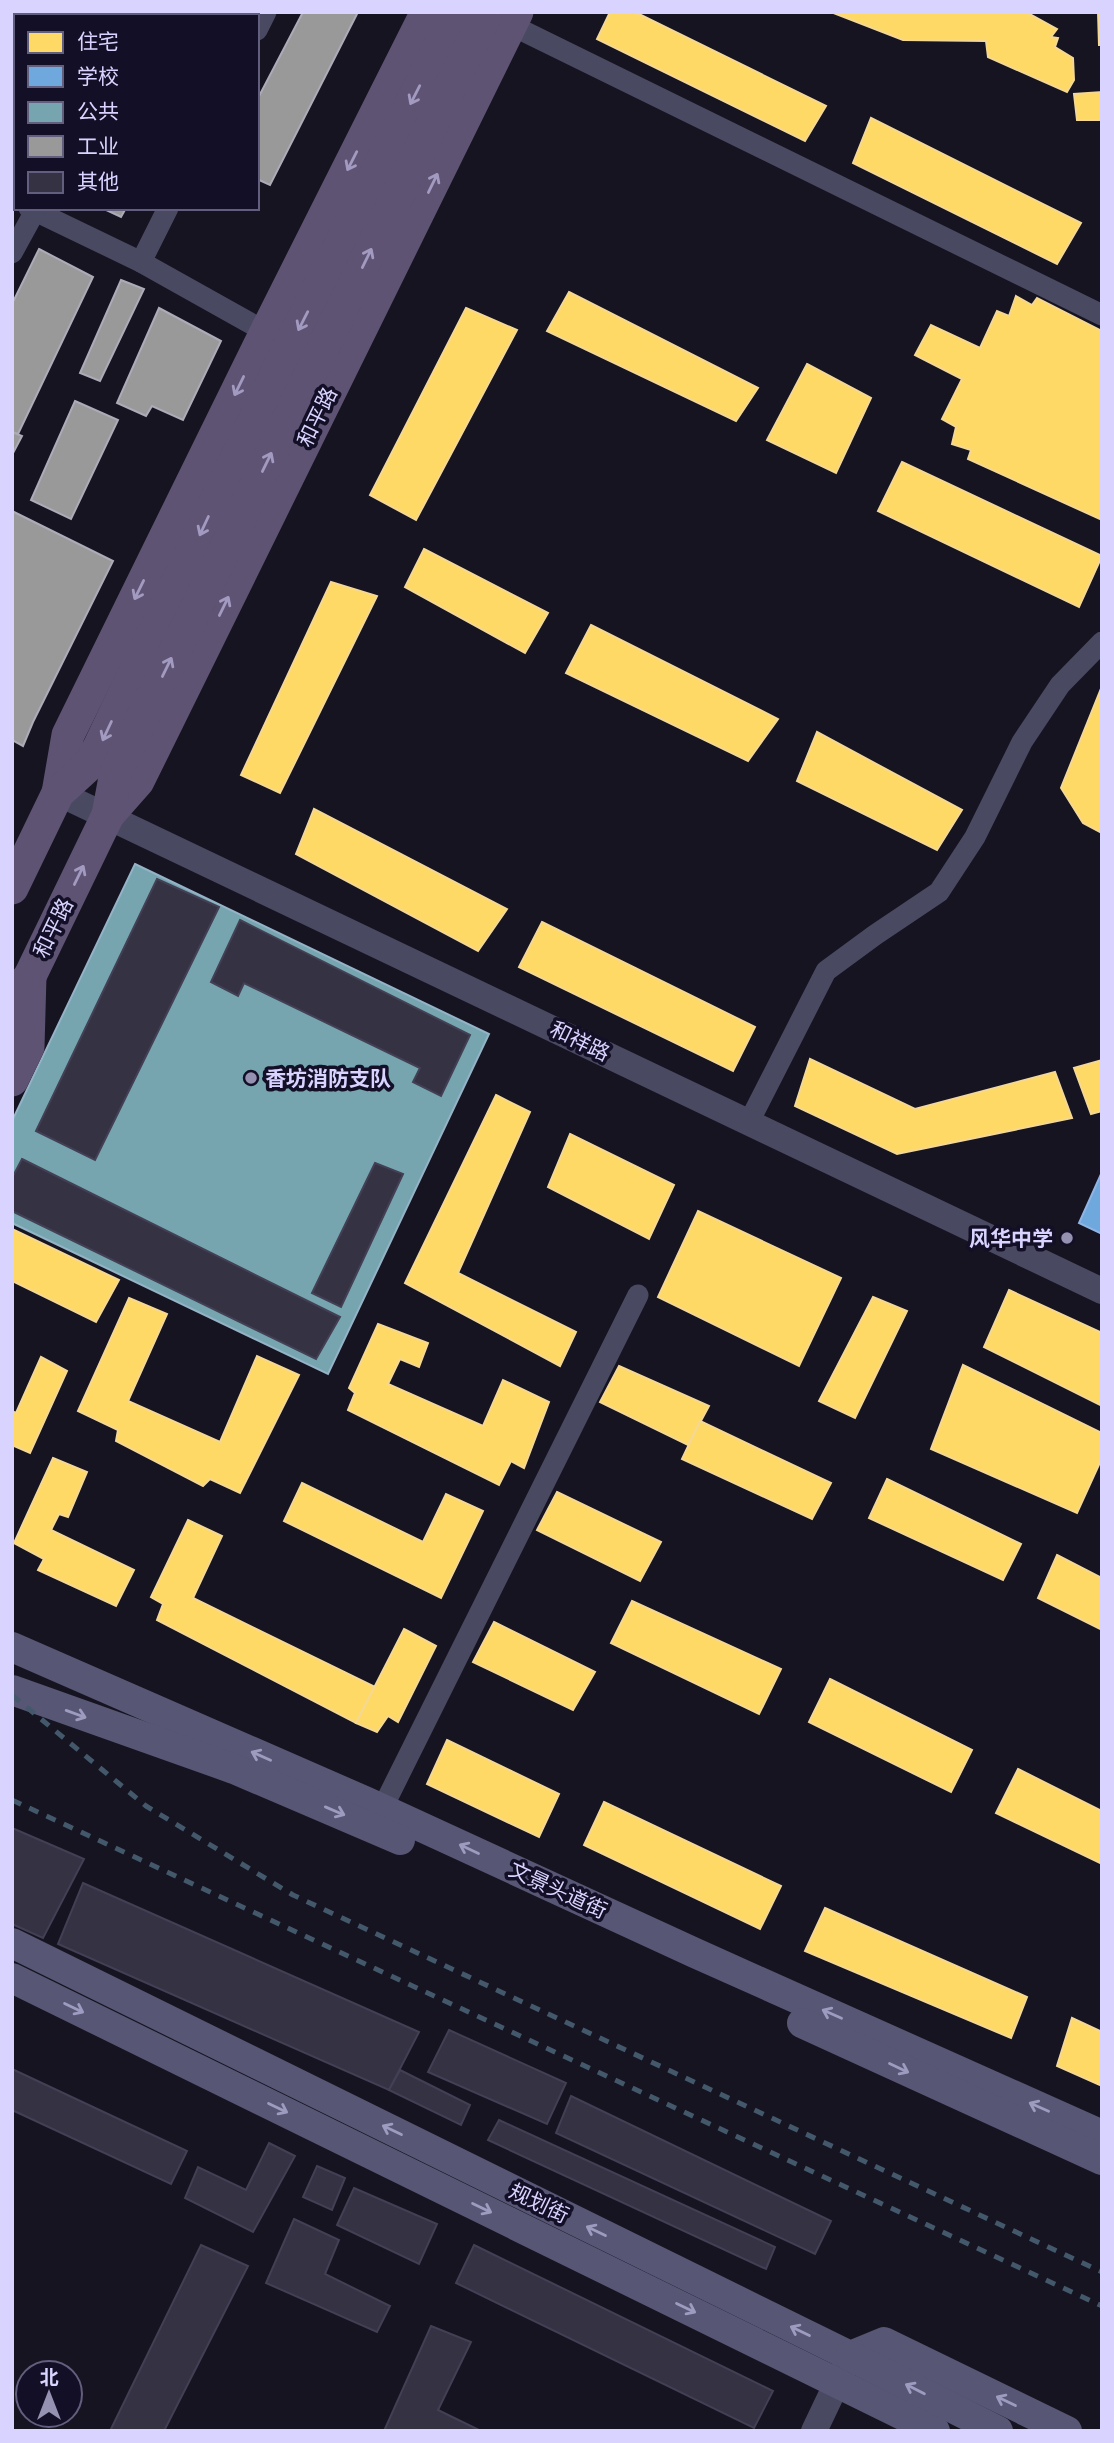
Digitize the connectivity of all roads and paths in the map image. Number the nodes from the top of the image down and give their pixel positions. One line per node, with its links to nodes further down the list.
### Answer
1 (427, 12): 12 (main road, 和平路, one-way to 12)
2 (439, 12): 5 (main road)
3 (457, 12): 5 (main road, 和平路)
4 (506, 15): 5 (main road, 和平路); 11 (street); 15 (main road, 和平路, one-way to 4)
5 (446, 65): 14 (main road, 和平路, one-way to 14); 15 (main road, 和平路, one-way to 5)
6 (22, 210): 9 (street)
7 (33, 210): 10 (street)
8 (167, 210): 10 (street)
9 (12, 253)
10 (141, 262): 12 (street)
11 (1102, 315)
12 (266, 332): 14 (main road, 和平路, one-way to 14)
13 (1102, 642): 20 (street)
14 (58, 793): 15 (street, 和祥路); 16 (main road, 和平路)
15 (108, 815): 17 (main road, 和平路, one-way to 15); 20 (street, 和祥路)
16 (12, 888)
17 (21, 988): 18 (main road, 和平路); 19 (main road)
18 (12, 1020)
19 (12, 1080)
20 (749, 1122): 21 (street, 和祥路)
21 (1102, 1291)
22 (638, 1296): 25 (street)
23 (12, 1647): 25 (main road, 文景头道街, one-way to 23)
24 (12, 1690): 25 (main road, 文景头道街, one-way to 25)
25 (378, 1818): 28 (main road, 文景头道街, one-way to 25); 29 (main road, 文景头道街, one-way to 29)
26 (12, 1943): 30 (main road, 规划街, one-way to 26)
27 (12, 1978): 30 (main road, 规划街, one-way to 30)
28 (1102, 2135)
29 (1102, 2160)
30 (844, 2369): 31 (street); 32 (main road, 规划街); 33 (main road, one-way to 30); 34 (main road, one-way to 30)
31 (814, 2431)
32 (935, 2431)
33 (998, 2431)
34 (1067, 2431)

